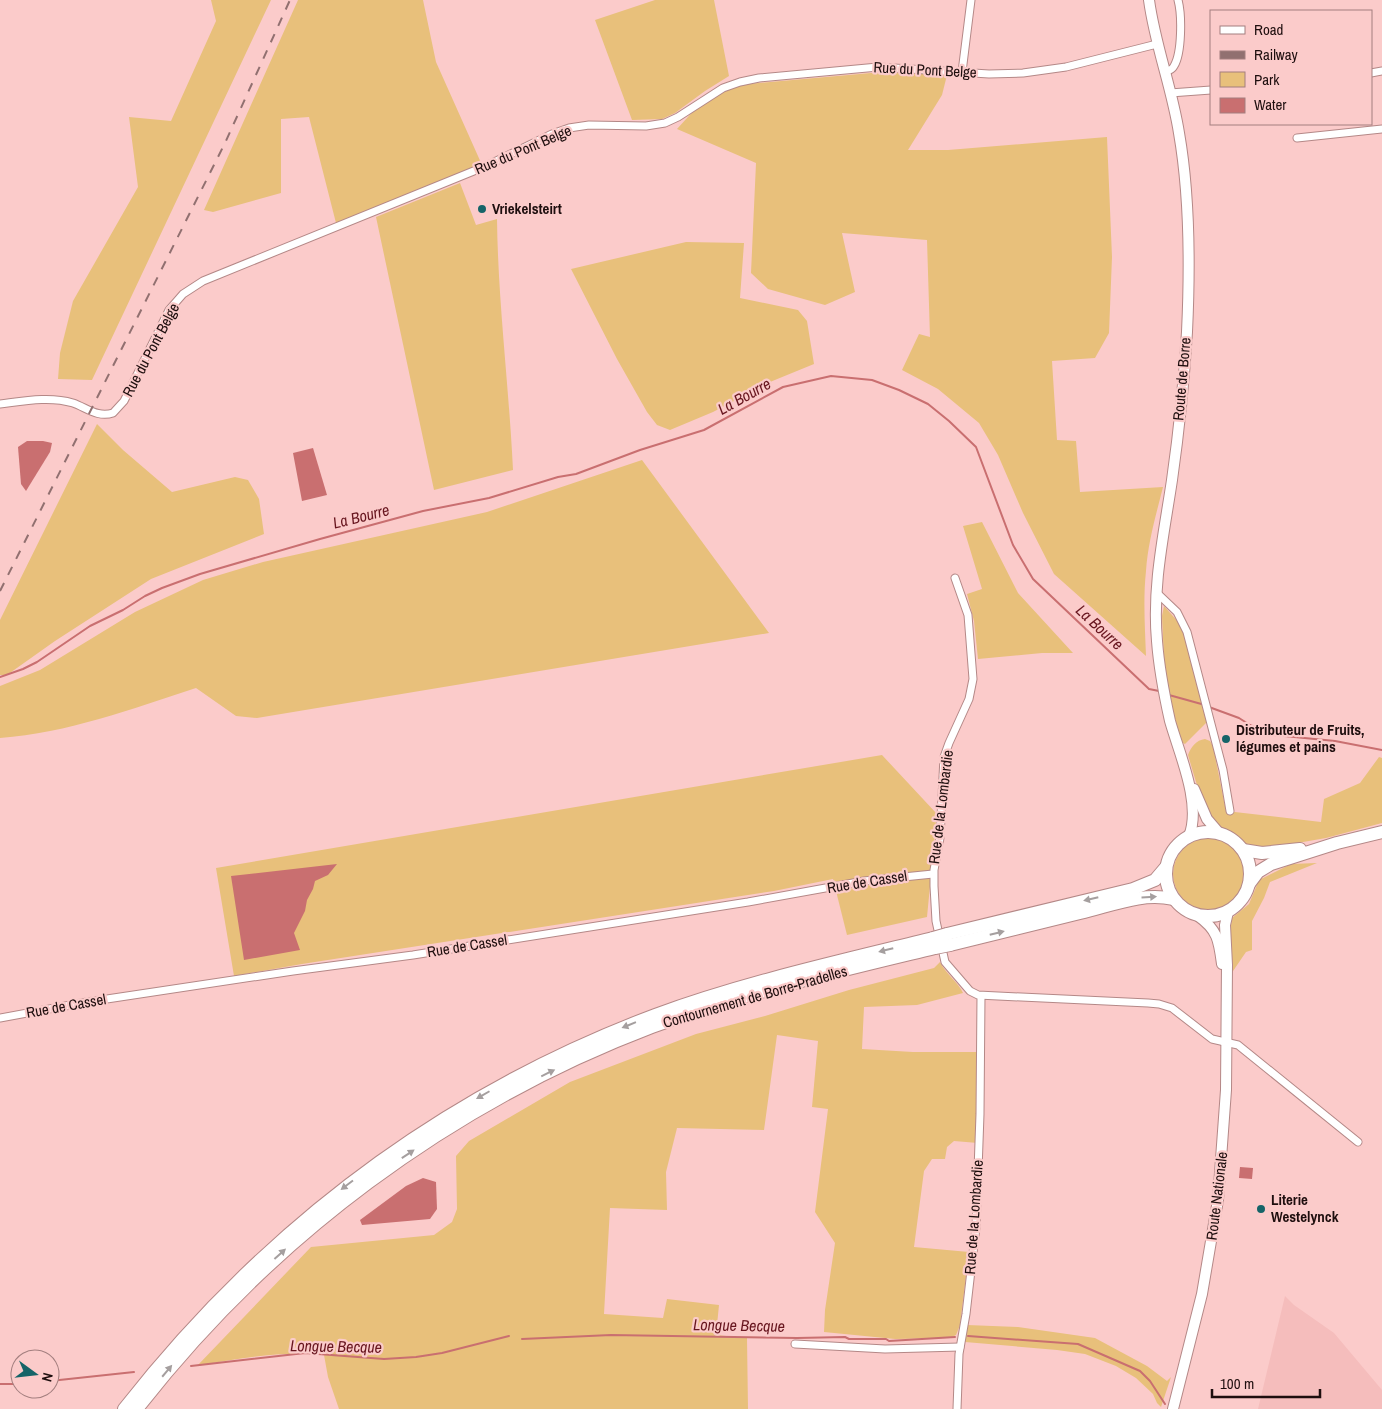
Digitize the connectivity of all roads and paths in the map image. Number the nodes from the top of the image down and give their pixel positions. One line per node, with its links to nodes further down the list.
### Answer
1 (970, 0): 5 (street)
2 (1149, 0): 4 (main road, Route de Borre)
3 (1178, 0): 6 (street)
4 (1157, 44): 5 (street, Rue du Pont Belge); 6 (main road, Route de Borre)
5 (962, 72): 12 (street, Rue du Pont Belge)
6 (1164, 72): 8 (main road, Route de Borre)
7 (1210, 90): 8 (street)
8 (1170, 93): 14 (main road, Route de Borre)
9 (1354, 128): 10 (street); 11 (street)
10 (1382, 129)
11 (1297, 138)
12 (0, 404)
13 (955, 578): 23 (street, Rue de la Lombardie)
14 (1156, 592): 15 (main road, Route de Borre); 16 (street)
15 (1184, 765): 18 (main road); 19 (main road)
16 (1230, 811)
17 (1382, 832): 20 (highway)
18 (1219, 833): 19 (highway); 21 (highway)
19 (1189, 836): 22 (highway)
20 (1337, 843): 21 (highway); 24 (highway)
21 (1243, 850): 24 (highway)
22 (1166, 867): 25 (highway); 28 (highway, one-way to 28)
23 (934, 874): 30 (street, Rue de la Lombardie); 32 (street, Rue de Cassel)
24 (1249, 884): 26 (highway)
25 (1173, 899): 27 (highway); 28 (highway, one-way to 25)
26 (1228, 912): 27 (highway); 31 (main road, Route Nationale)
27 (1198, 916): 31 (main road, Route Nationale)
28 (948, 939): 29 (highway, bridge)
29 (934, 943): 37 (highway, one-way to 37); 38 (highway, Contournement de Borre-Pradelles, one-way to 29)
30 (981, 996): 33 (street); 36 (street, Rue de la Lombardie)
31 (1226, 997): 33 (main road, Route Nationale)
32 (0, 1018)
33 (1226, 1042): 34 (street); 40 (main road, Route Nationale)
34 (1358, 1142)
35 (795, 1344): 36 (street)
36 (960, 1347): 39 (street, Rue de la Lombardie)
37 (124, 1409)
38 (137, 1409)
39 (957, 1409)
40 (1172, 1409)

